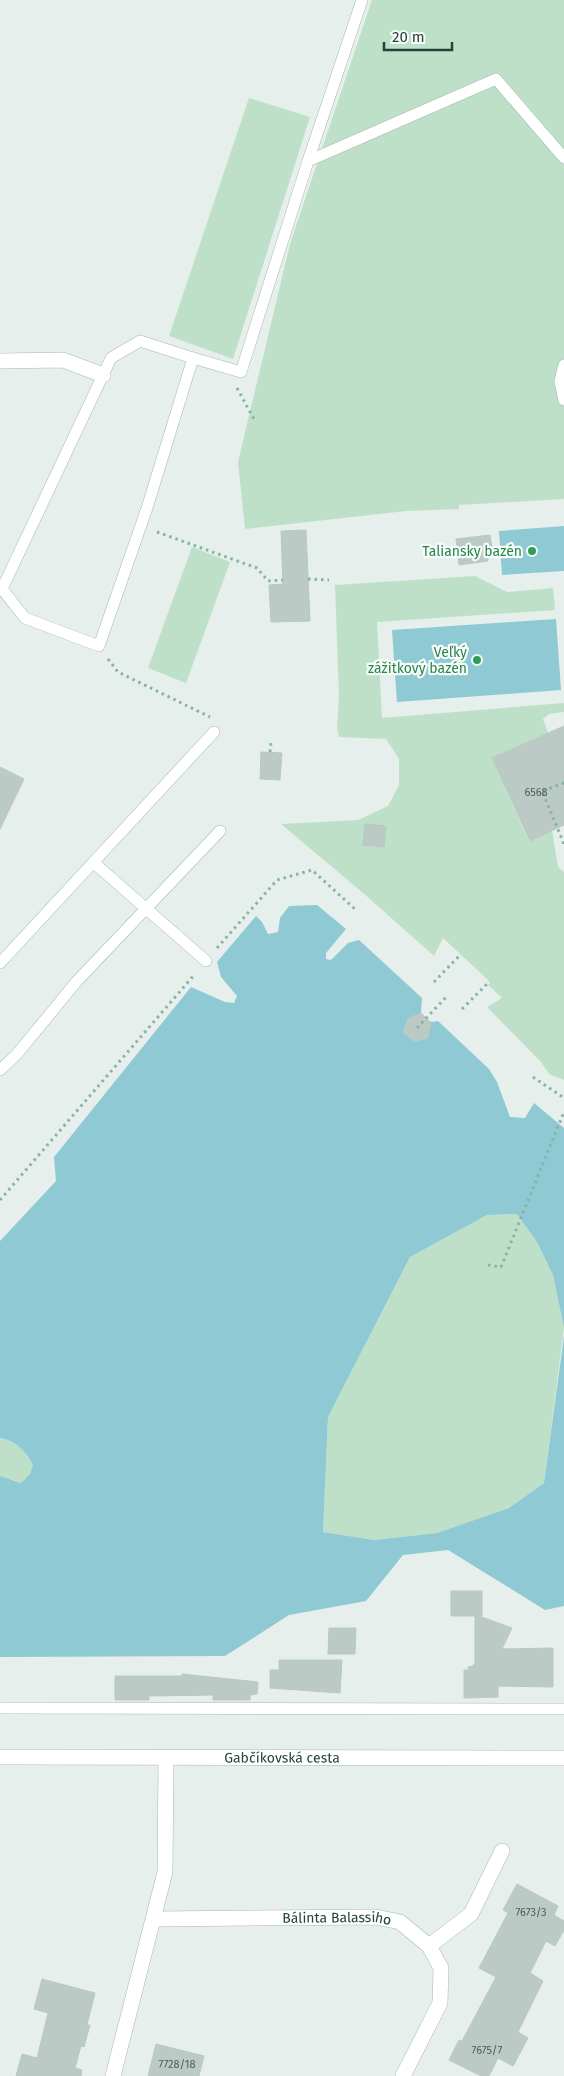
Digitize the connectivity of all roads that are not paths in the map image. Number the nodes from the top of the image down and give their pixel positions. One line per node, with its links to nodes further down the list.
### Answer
1 (362, 0): 3 (lane)
2 (564, 158): 3 (lane)
3 (308, 161): 4 (lane)
4 (194, 358): 7 (lane); 9 (lane)
5 (0, 361): 7 (street)
6 (564, 365): 8 (lane)
7 (104, 375): 9 (lane)
8 (564, 400)
9 (1, 590)
10 (214, 732): 12 (lane)
11 (220, 831): 13 (lane)
12 (94, 863): 13 (lane); 15 (lane)
13 (146, 909): 14 (lane); 16 (lane)
14 (206, 961)
15 (0, 963)
16 (0, 1070)
17 (0, 1708): 18 (lane)
18 (564, 1710)
19 (0, 1757): 21 (street, Gabčíkovská cesta)
20 (564, 1758): 21 (street, Gabčíkovská cesta)
21 (166, 1759): 23 (street)
22 (502, 1851): 24 (street)
23 (154, 1919): 24 (street, Bálinta Balassiho); 25 (street)
24 (429, 1946): 26 (street, Bálinta Balassiho)
25 (113, 2076)
26 (403, 2076)

